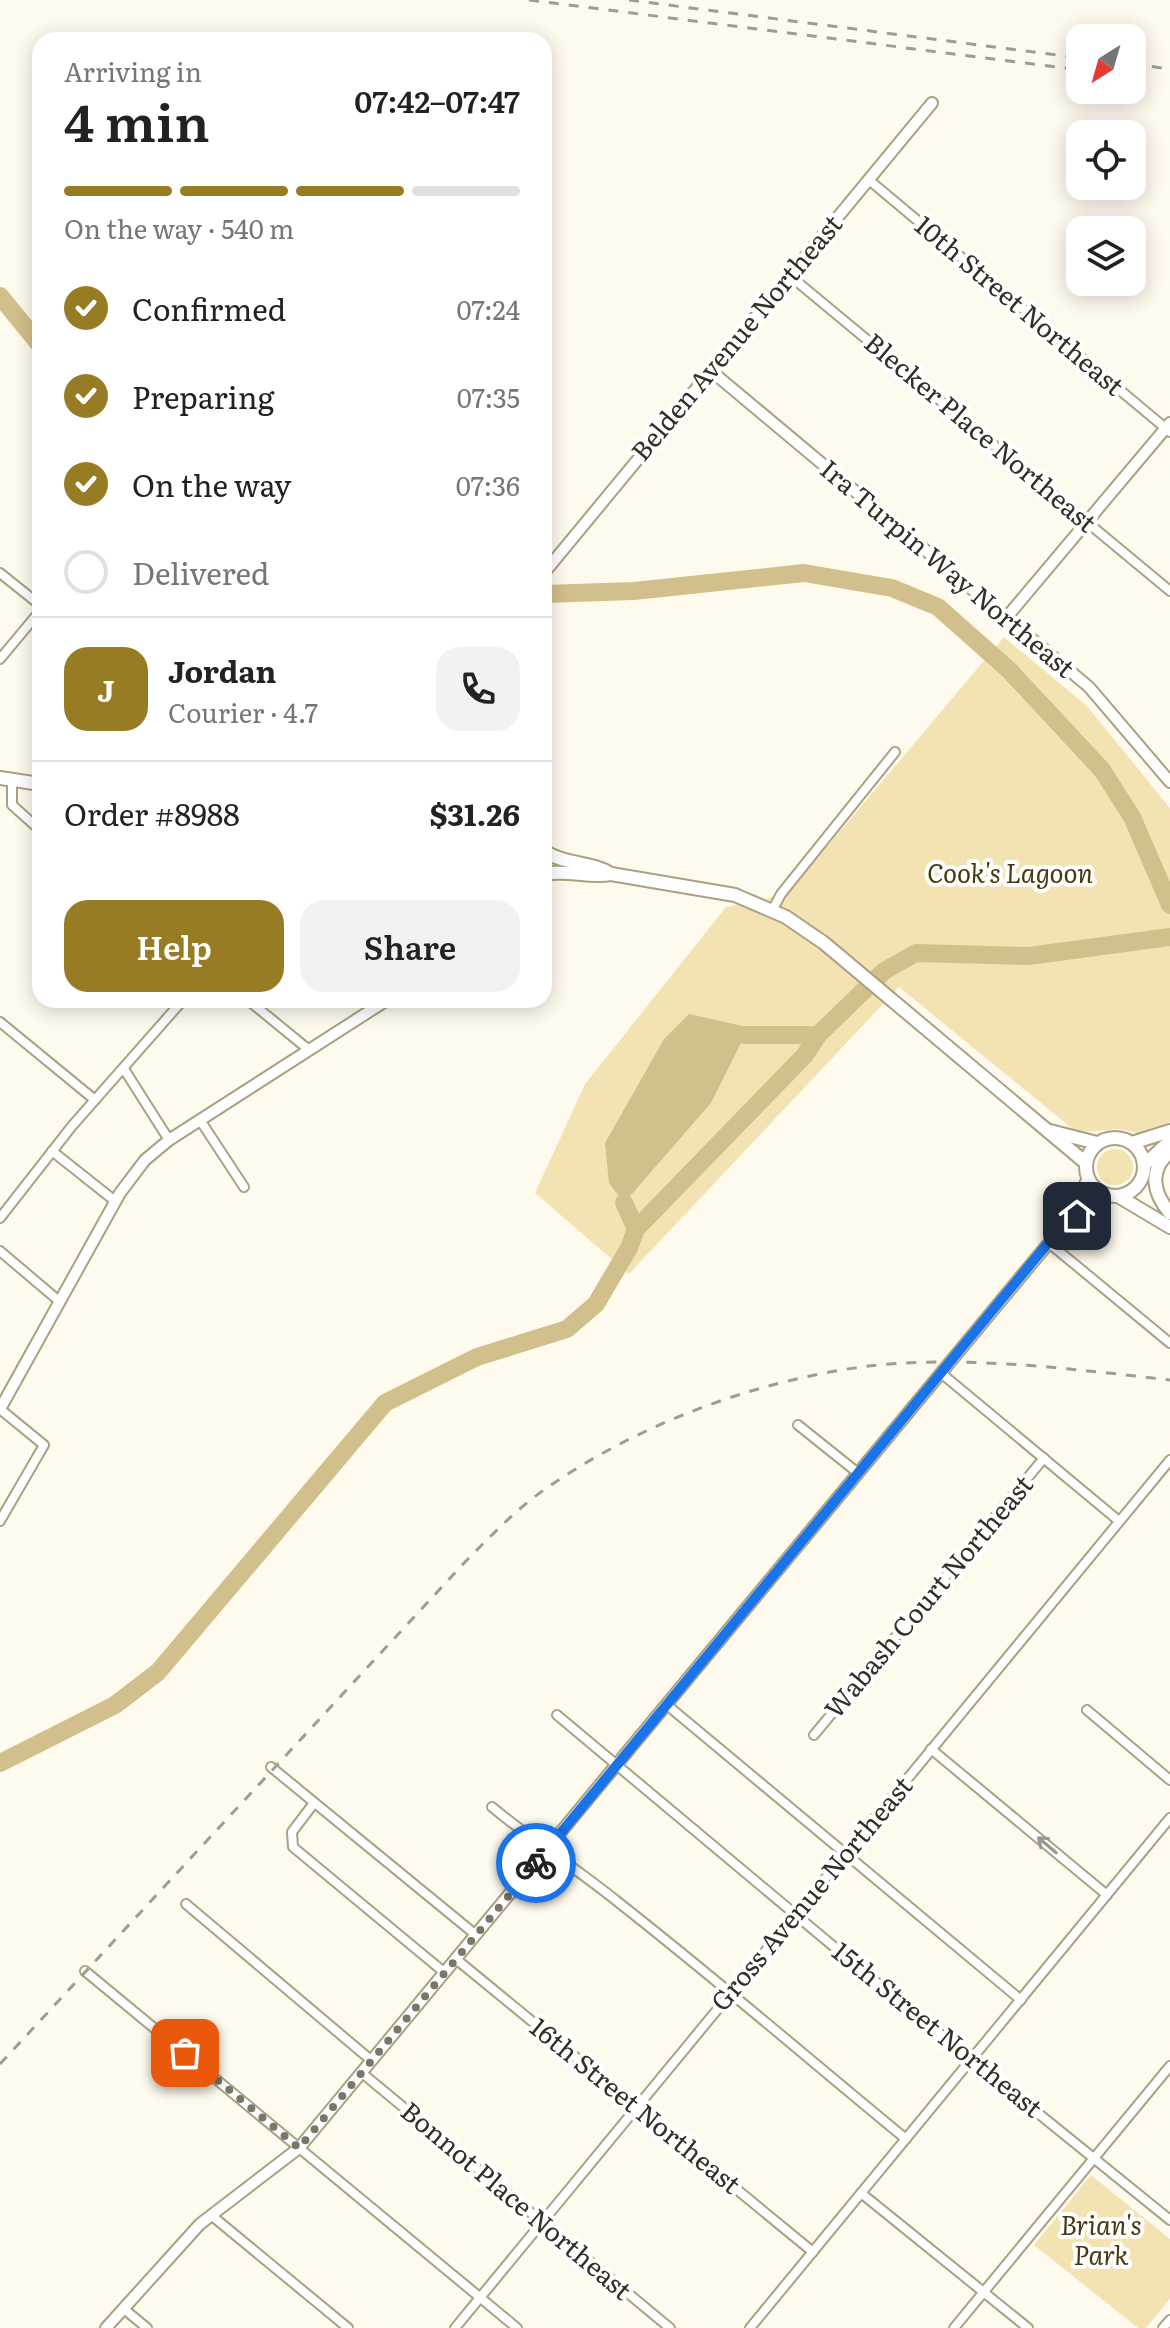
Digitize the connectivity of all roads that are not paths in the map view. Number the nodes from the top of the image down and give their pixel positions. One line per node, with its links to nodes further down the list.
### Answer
1 (932, 103): 2 (street, Belden Avenue Northeast)
2 (869, 180): 3 (street, Belden Avenue Northeast); 5 (street, 10th Street Northeast)
3 (789, 275): 4 (street, Belden Avenue Northeast); 6 (street, Blecker Place Northeast)
4 (710, 370): 7 (street, Belden Avenue Northeast); 12 (street, Ira Turpin Way Northeast)
5 (1169, 428): 6 (street)
6 (1087, 523): 9 (street, Blecker Place Northeast); 12 (street)
7 (552, 563)
8 (0, 573): 10 (street)
9 (1170, 591)
10 (32, 601)
11 (32, 618): 13 (street)
12 (1006, 618): 16 (street, Ira Turpin Way Northeast)
13 (0, 659)
14 (895, 752): 22 (street)
15 (6, 779): 17 (main road); 18 (street)
16 (1170, 782)
17 (32, 783)
18 (32, 823)
19 (552, 856): 21 (main road)
20 (552, 873): 21 (main road)
21 (611, 874): 22 (main road)
22 (773, 909): 31 (main road)
23 (176, 1008): 28 (street)
24 (258, 1008): 27 (street)
25 (375, 1008): 27 (street)
26 (0, 1022): 29 (street)
27 (309, 1050): 30 (street)
28 (124, 1069): 29 (street); 33 (street)
29 (95, 1100): 37 (street)
30 (200, 1120): 33 (street); 42 (street)
31 (1050, 1131): 35 (main road); 39 (main road)
32 (1170, 1131): 36 (main road)
33 (169, 1140): 44 (street)
34 (1170, 1141): 40 (main road)
35 (1097, 1143): 36 (main road); 39 (main road)
36 (1132, 1143): 40 (main road)
37 (52, 1151): 44 (street); 45 (street)
38 (1170, 1152): 46 (main road)
39 (1086, 1163): 41 (main road)
40 (1144, 1169): 43 (main road); 46 (main road)
41 (1088, 1178): 43 (main road); 47 (street)
42 (244, 1187)
43 (1113, 1195): 46 (main road); 47 (street)
44 (115, 1201): 50 (street)
45 (0, 1218)
46 (1168, 1220)
47 (1067, 1221): 48 (street)
48 (1049, 1243): 51 (street); 52 (street)
49 (0, 1251): 50 (street)
50 (59, 1301): 53 (street)
51 (1170, 1343)
52 (941, 1373): 55 (street); 57 (street)
53 (0, 1409): 58 (street)
54 (798, 1425): 57 (street)
55 (1044, 1458): 59 (street); 63 (street, Wabash Court Northeast)
56 (1170, 1460): 59 (street, Gross Avenue Northeast)
57 (858, 1473): 60 (street)
58 (0, 1521)
59 (1119, 1521): 64 (street, Gross Avenue Northeast)
60 (667, 1705): 65 (street); 72 (street)
61 (1087, 1710): 67 (street)
62 (557, 1715): 65 (street, 15th Street Northeast)
63 (814, 1735)
64 (931, 1749): 72 (street, Gross Avenue Northeast); 73 (street, one-way to 64)
65 (617, 1765): 71 (street); 75 (street, 15th Street Northeast)
66 (271, 1767): 68 (street)
67 (1170, 1780)
68 (314, 1803): 76 (street); 79 (street)
69 (492, 1807): 71 (street)
70 (1170, 1818): 73 (street)
71 (548, 1850): 76 (street); 80 (street)
72 (846, 1854): 75 (street, Gross Avenue Northeast); 81 (street)
73 (1107, 1895): 81 (street)
74 (186, 1904): 83 (street)
75 (796, 1914): 80 (street, Gross Avenue Northeast); 82 (street, 15th Street Northeast)
76 (476, 1935): 77 (street)
77 (456, 1959): 79 (street); 86 (street, 16th Street Northeast)
78 (85, 1971): 88 (street)
79 (445, 1973): 83 (street)
80 (730, 1993): 86 (street, Gross Avenue Northeast); 87 (street)
81 (1021, 2000): 82 (street)
82 (972, 2059): 87 (street); 89 (street, 15th Street Northeast)
83 (372, 2061): 85 (street)
84 (1170, 2066): 89 (street)
85 (362, 2073): 88 (street); 93 (street, Bonnot Place Northeast)
86 (636, 2107): 93 (street, Gross Avenue Northeast); 94 (street, 16th Street Northeast)
87 (906, 2139): 90 (street)
88 (299, 2148): 91 (street); 96 (street)
89 (1094, 2158): 92 (street, 15th Street Northeast); 95 (street)
90 (861, 2193): 94 (street); 95 (street)
91 (211, 2215): 97 (street); 101 (street)
92 (1170, 2220)
93 (542, 2223): 96 (street, Gross Avenue Northeast); 104 (street, Bonnot Place Northeast)
94 (813, 2252): 105 (street)
95 (984, 2292): 106 (street); 107 (street)
96 (480, 2298): 102 (street, Gross Avenue Northeast); 103 (street)
97 (124, 2309): 99 (street); 100 (street)
98 (1170, 2320): 108 (street)
99 (106, 2328)
100 (147, 2328)
101 (348, 2328)
102 (455, 2328)
103 (517, 2328)
104 (670, 2328)
105 (750, 2328)
106 (954, 2328)
107 (1028, 2328)
108 (1163, 2328)

